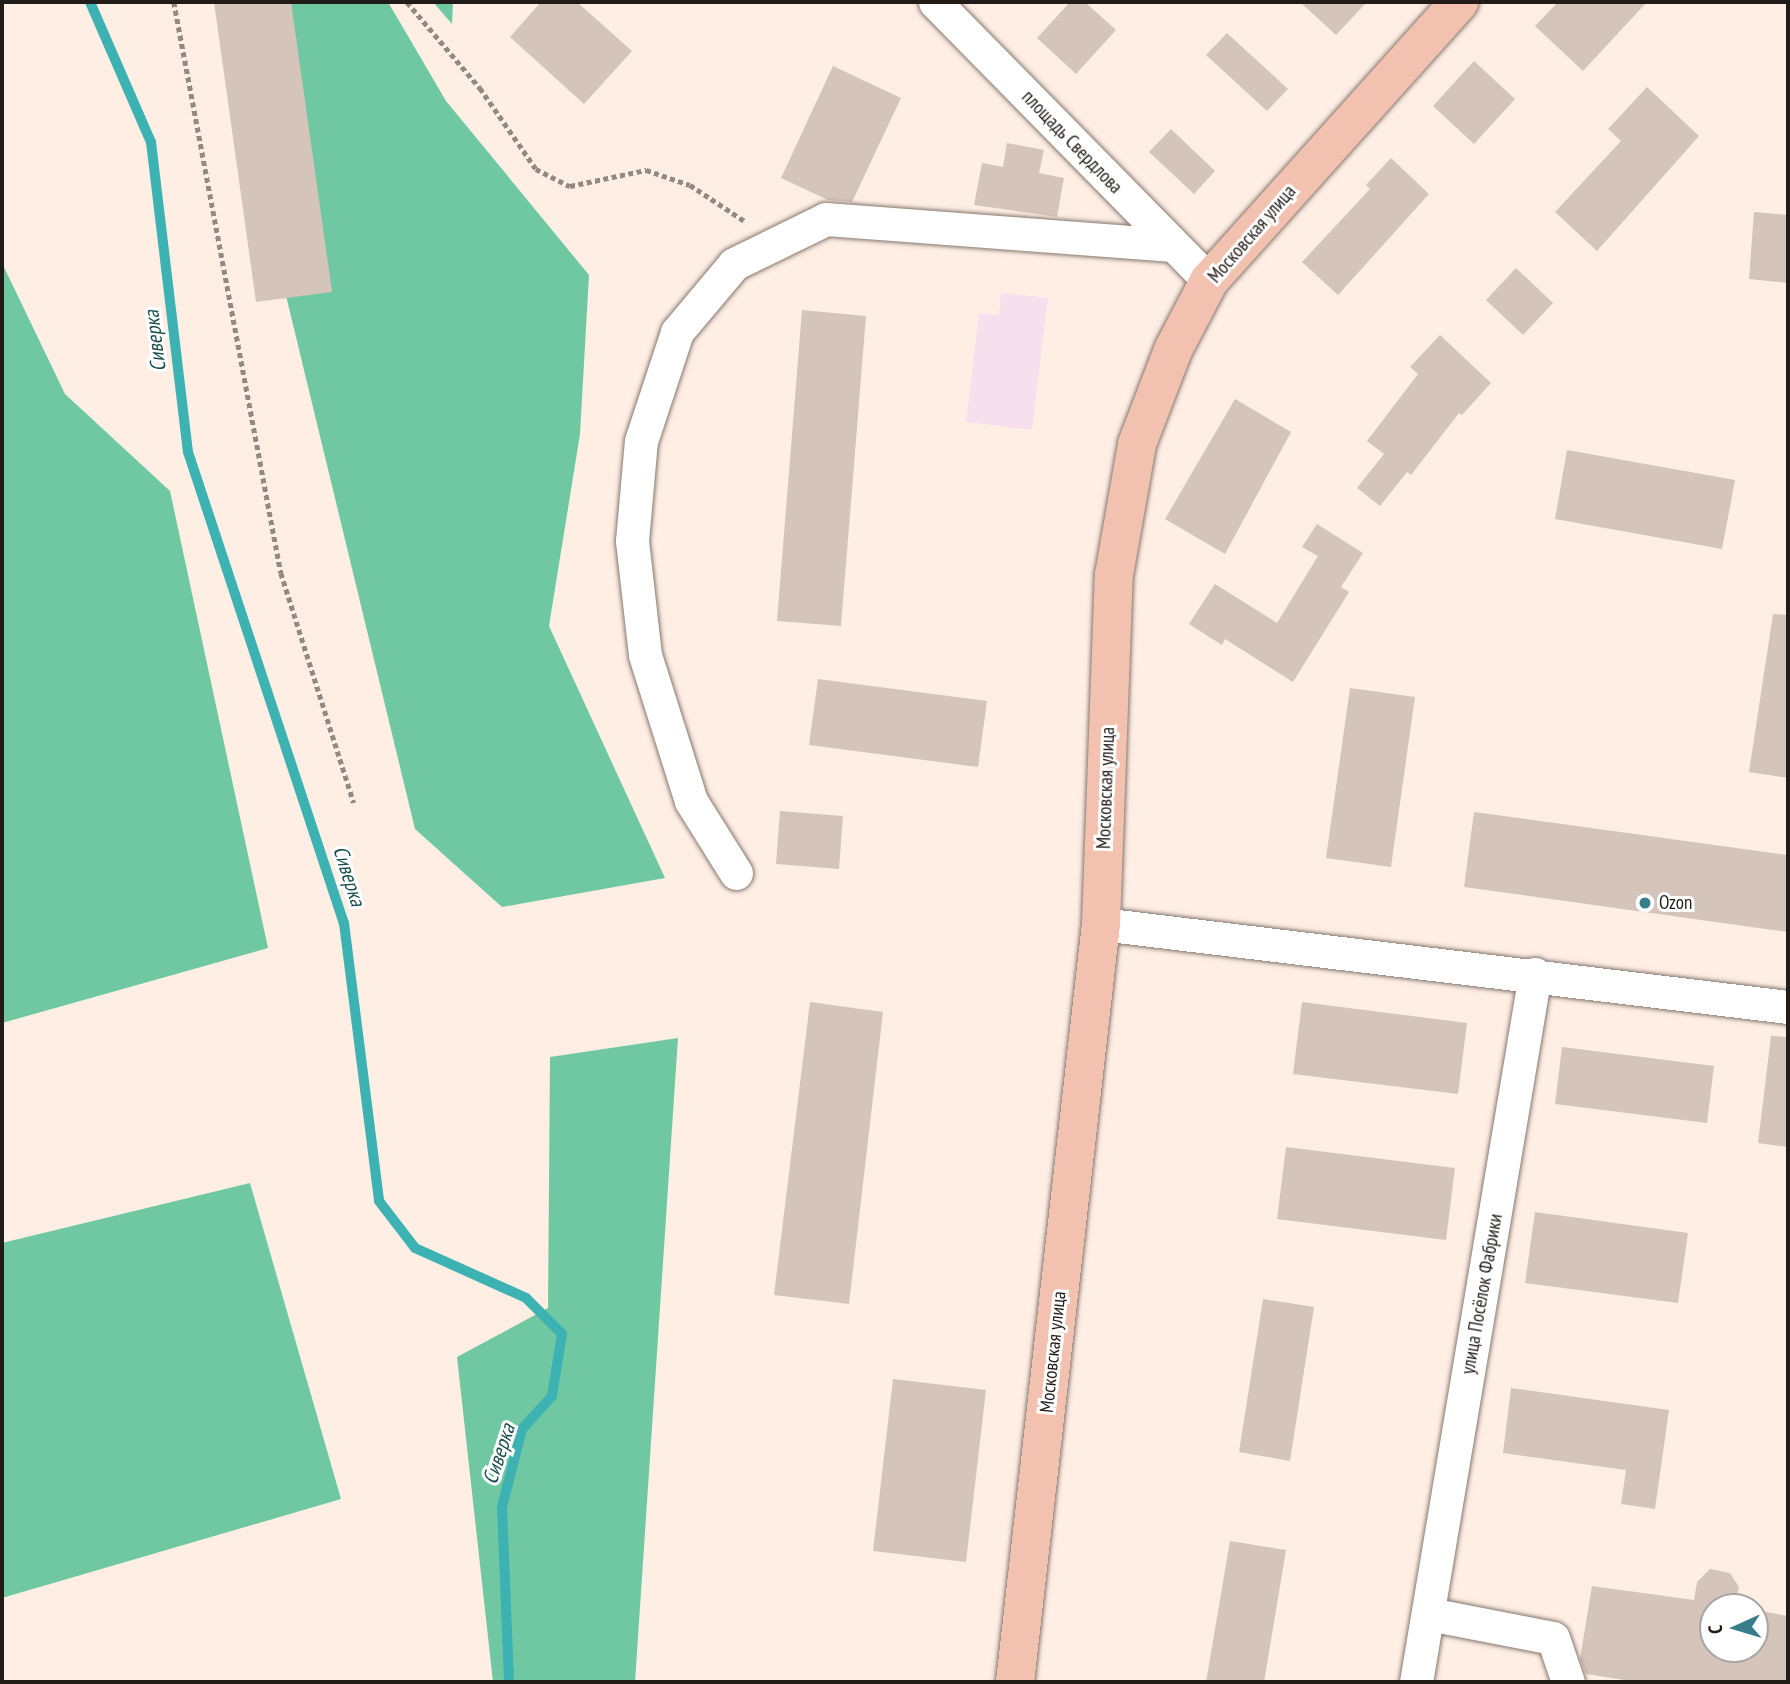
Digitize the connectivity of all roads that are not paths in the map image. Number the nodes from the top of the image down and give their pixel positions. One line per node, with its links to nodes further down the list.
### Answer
1 (935, 2): 3 (street, площадь Свердлова)
2 (1459, 2): 4 (main road, Московская улица)
3 (1172, 245): 4 (street, площадь Свердлова); 5 (street)
4 (1209, 281): 6 (main road, Московская улица)
5 (736, 873)
6 (1101, 924): 7 (street); 10 (main road, Московская улица)
7 (1535, 974): 8 (street); 9 (street, улица Посёлок Фабрики)
8 (1788, 1007)
9 (1429, 1614): 11 (street, улица Посёлок Фабрики); 12 (street)
10 (1015, 1682)
11 (1416, 1682)
12 (1568, 1682)

